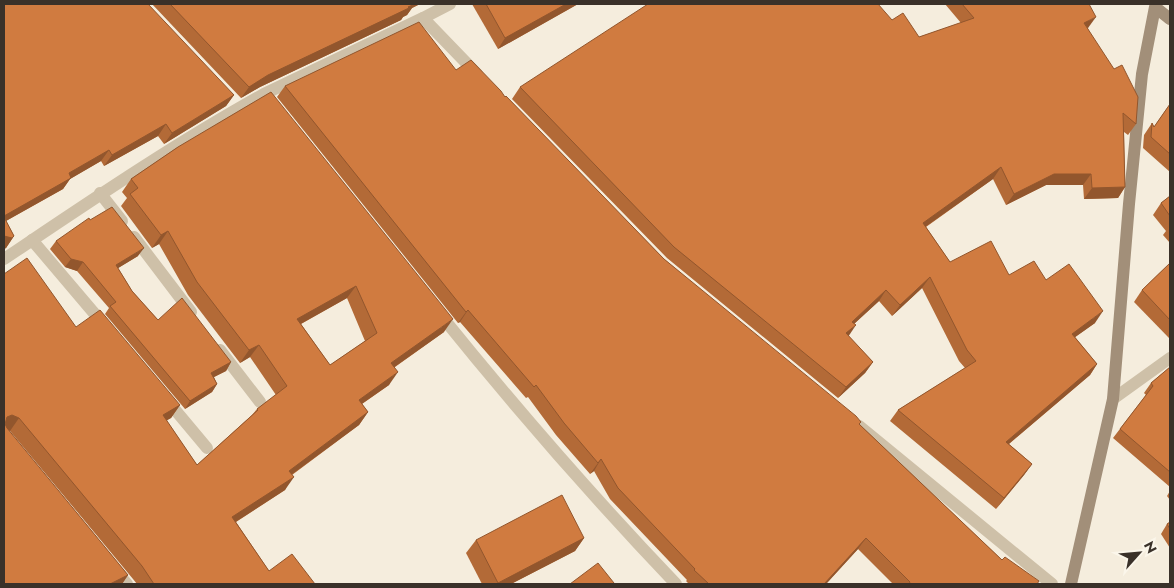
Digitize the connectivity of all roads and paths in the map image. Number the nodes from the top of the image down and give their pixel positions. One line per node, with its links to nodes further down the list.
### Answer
1 (450, 4): 3 (street)
2 (1153, 5): 4 (street); 15 (street)
3 (423, 18): 5 (street); 6 (street)
4 (1170, 19)
5 (485, 81)
6 (100, 193): 7 (street); 10 (street)
7 (32, 240): 8 (street); 11 (street)
8 (4, 259)
9 (430, 302): 21 (street)
10 (201, 325)
11 (113, 336)
12 (213, 340): 16 (street)
13 (1170, 358): 15 (street)
14 (157, 388): 18 (street)
15 (1113, 399): 23 (street)
16 (260, 402)
17 (853, 421): 22 (street)
18 (207, 448)
19 (108, 561): 20 (street)
20 (127, 584)
21 (676, 584)
22 (1052, 584)
23 (1071, 584)

